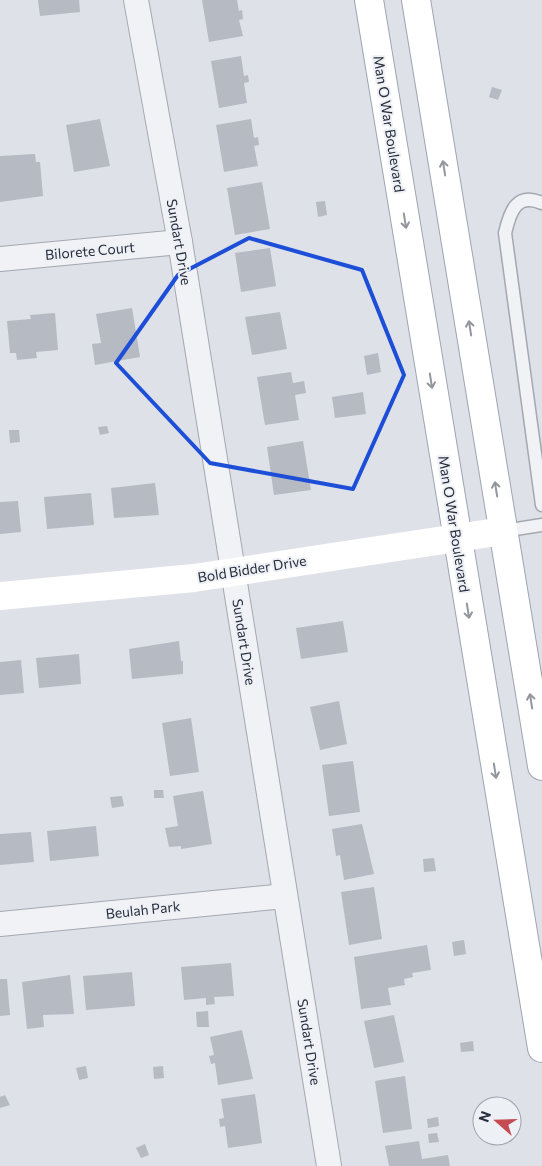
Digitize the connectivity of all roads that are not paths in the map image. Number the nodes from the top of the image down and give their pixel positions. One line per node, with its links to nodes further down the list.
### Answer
1 (136, 0): 5 (street, Sundart Drive)
2 (368, 0): 10 (main road, Man O War Boulevard, one-way to 10)
3 (416, 0): 9 (main road, one-way to 3)
4 (542, 203): 7 (lane)
5 (180, 242): 6 (street, Bilorete Court); 11 (street, Sundart Drive)
6 (0, 259)
7 (542, 505)
8 (542, 525): 9 (lane)
9 (503, 531): 10 (main road, Bold Bidder Drive); 13 (main road, one-way to 9)
10 (456, 536): 11 (main road, Bold Bidder Drive); 16 (main road, Man O War Boulevard, one-way to 16)
11 (233, 572): 12 (main road, Bold Bidder Drive); 14 (street, Sundart Drive)
12 (0, 596)
13 (542, 766)
14 (285, 896): 15 (street, Beulah Park); 17 (street, Sundart Drive)
15 (0, 924)
16 (542, 1048)
17 (329, 1166)

